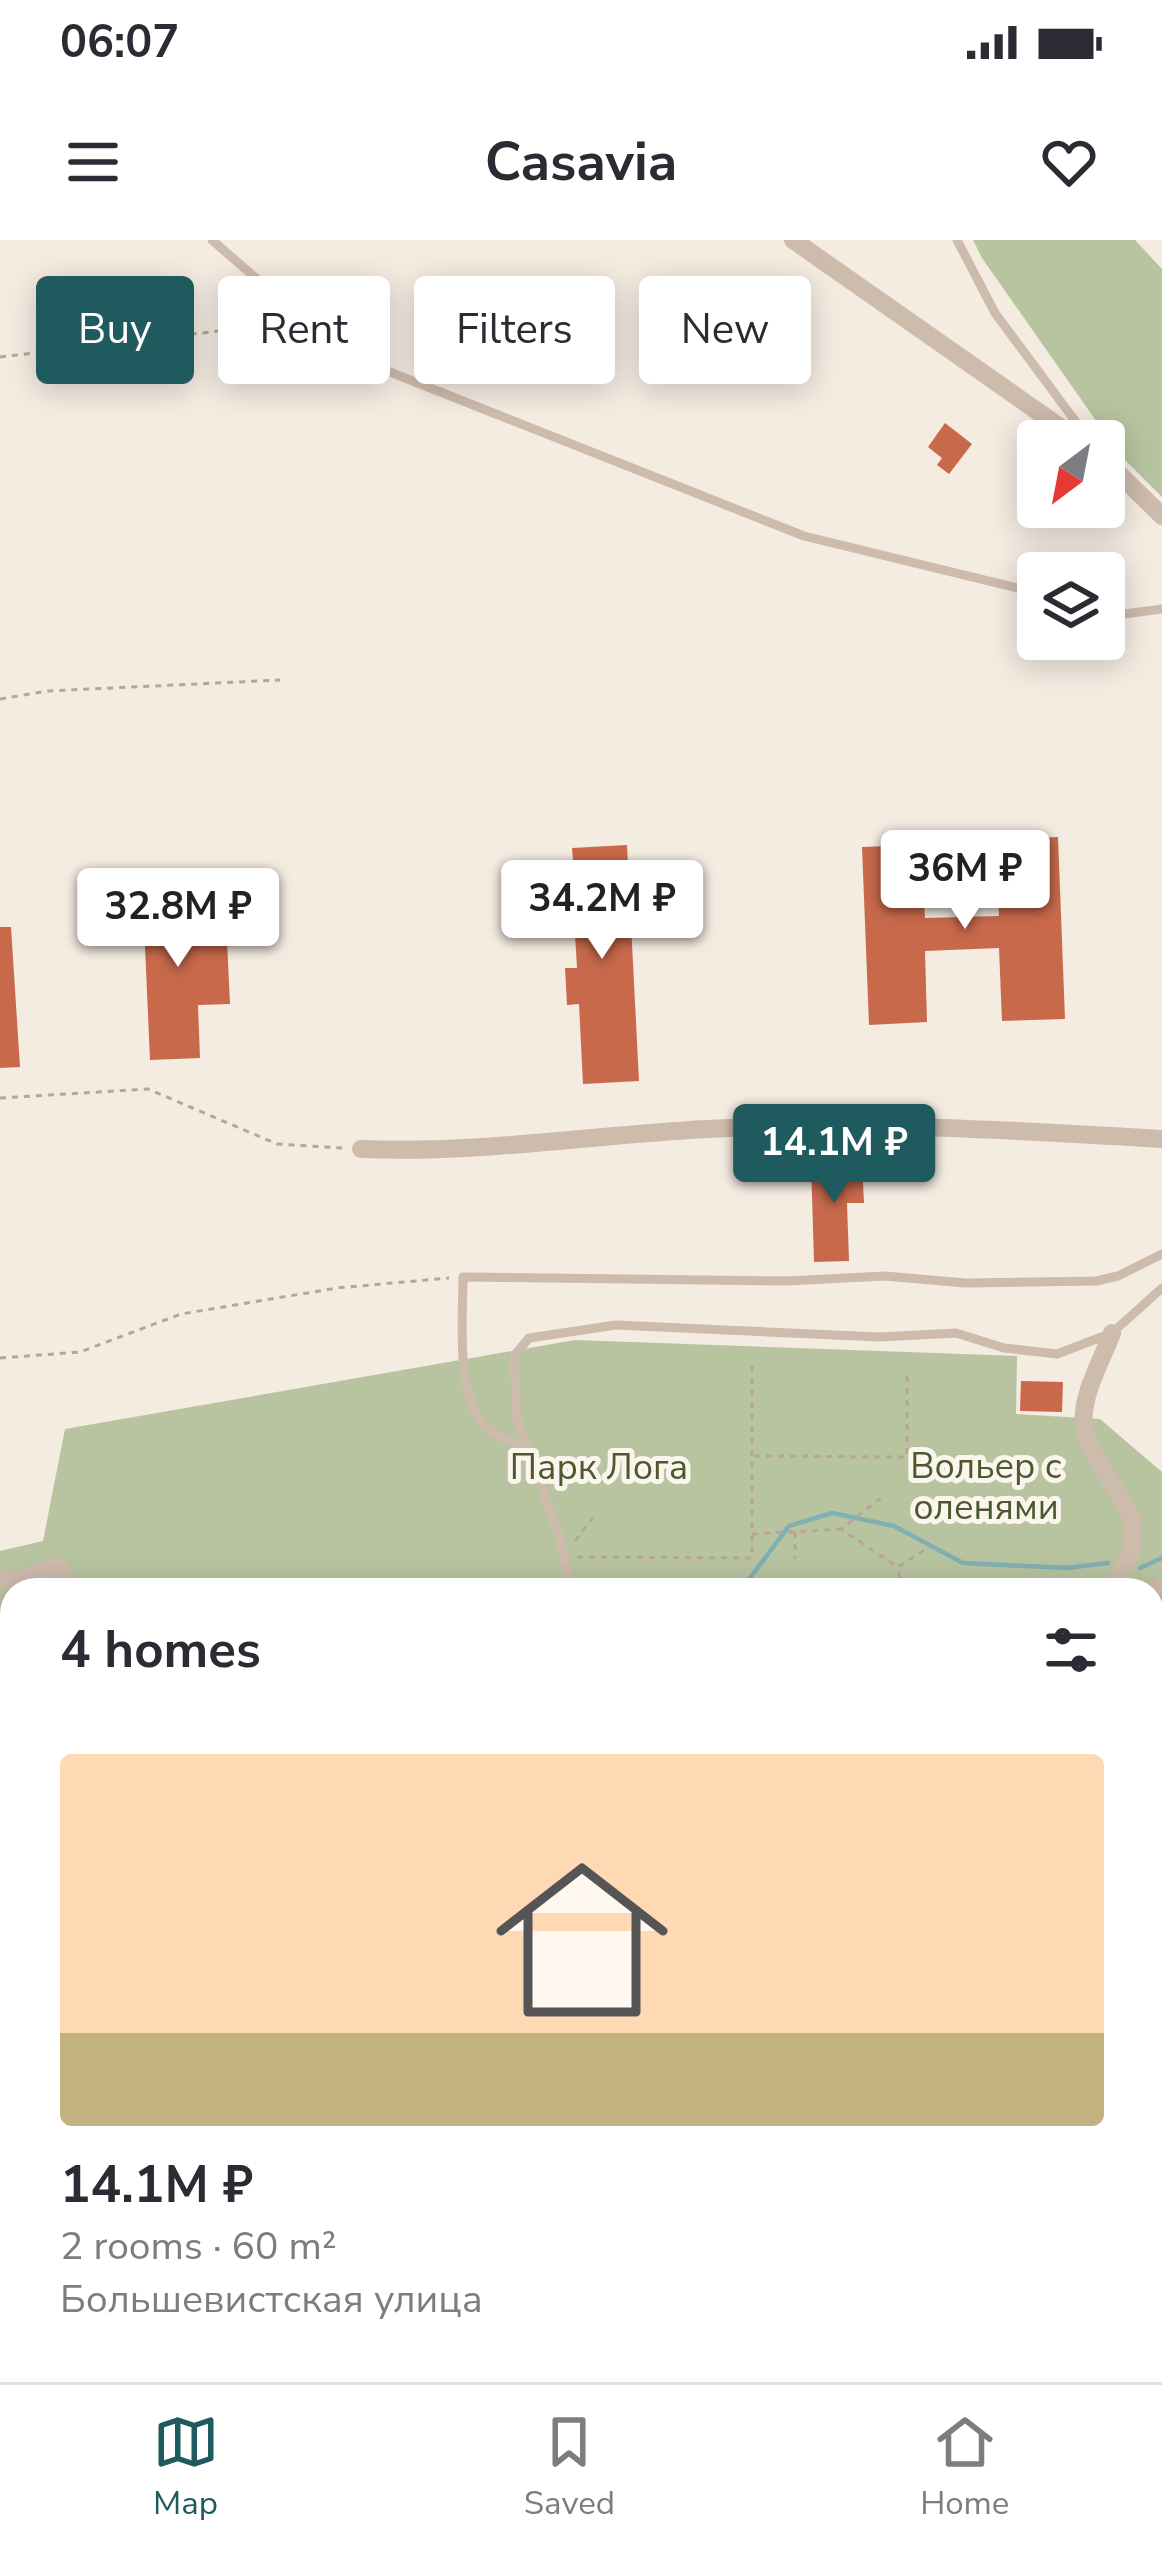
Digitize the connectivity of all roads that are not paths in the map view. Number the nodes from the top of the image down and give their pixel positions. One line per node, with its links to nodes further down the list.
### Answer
1 (212, 240): 8 (lane)
2 (793, 240): 4 (street)
3 (957, 240): 5 (lane)
4 (1050, 420)
5 (1074, 420)
6 (1125, 480): 7 (street)
7 (1162, 517)
8 (1017, 588)
9 (1162, 609): 10 (lane)
10 (1125, 614)
11 (1162, 1139): 12 (street)
12 (362, 1149)
13 (1162, 1253): 16 (lane)
14 (1162, 1288): 15 (lane)
15 (1112, 1333): 16 (lane); 20 (street)
16 (527, 1448): 19 (lane)
17 (35, 1578): 18 (street)
18 (63, 1578)
19 (568, 1578)
20 (1118, 1578)

